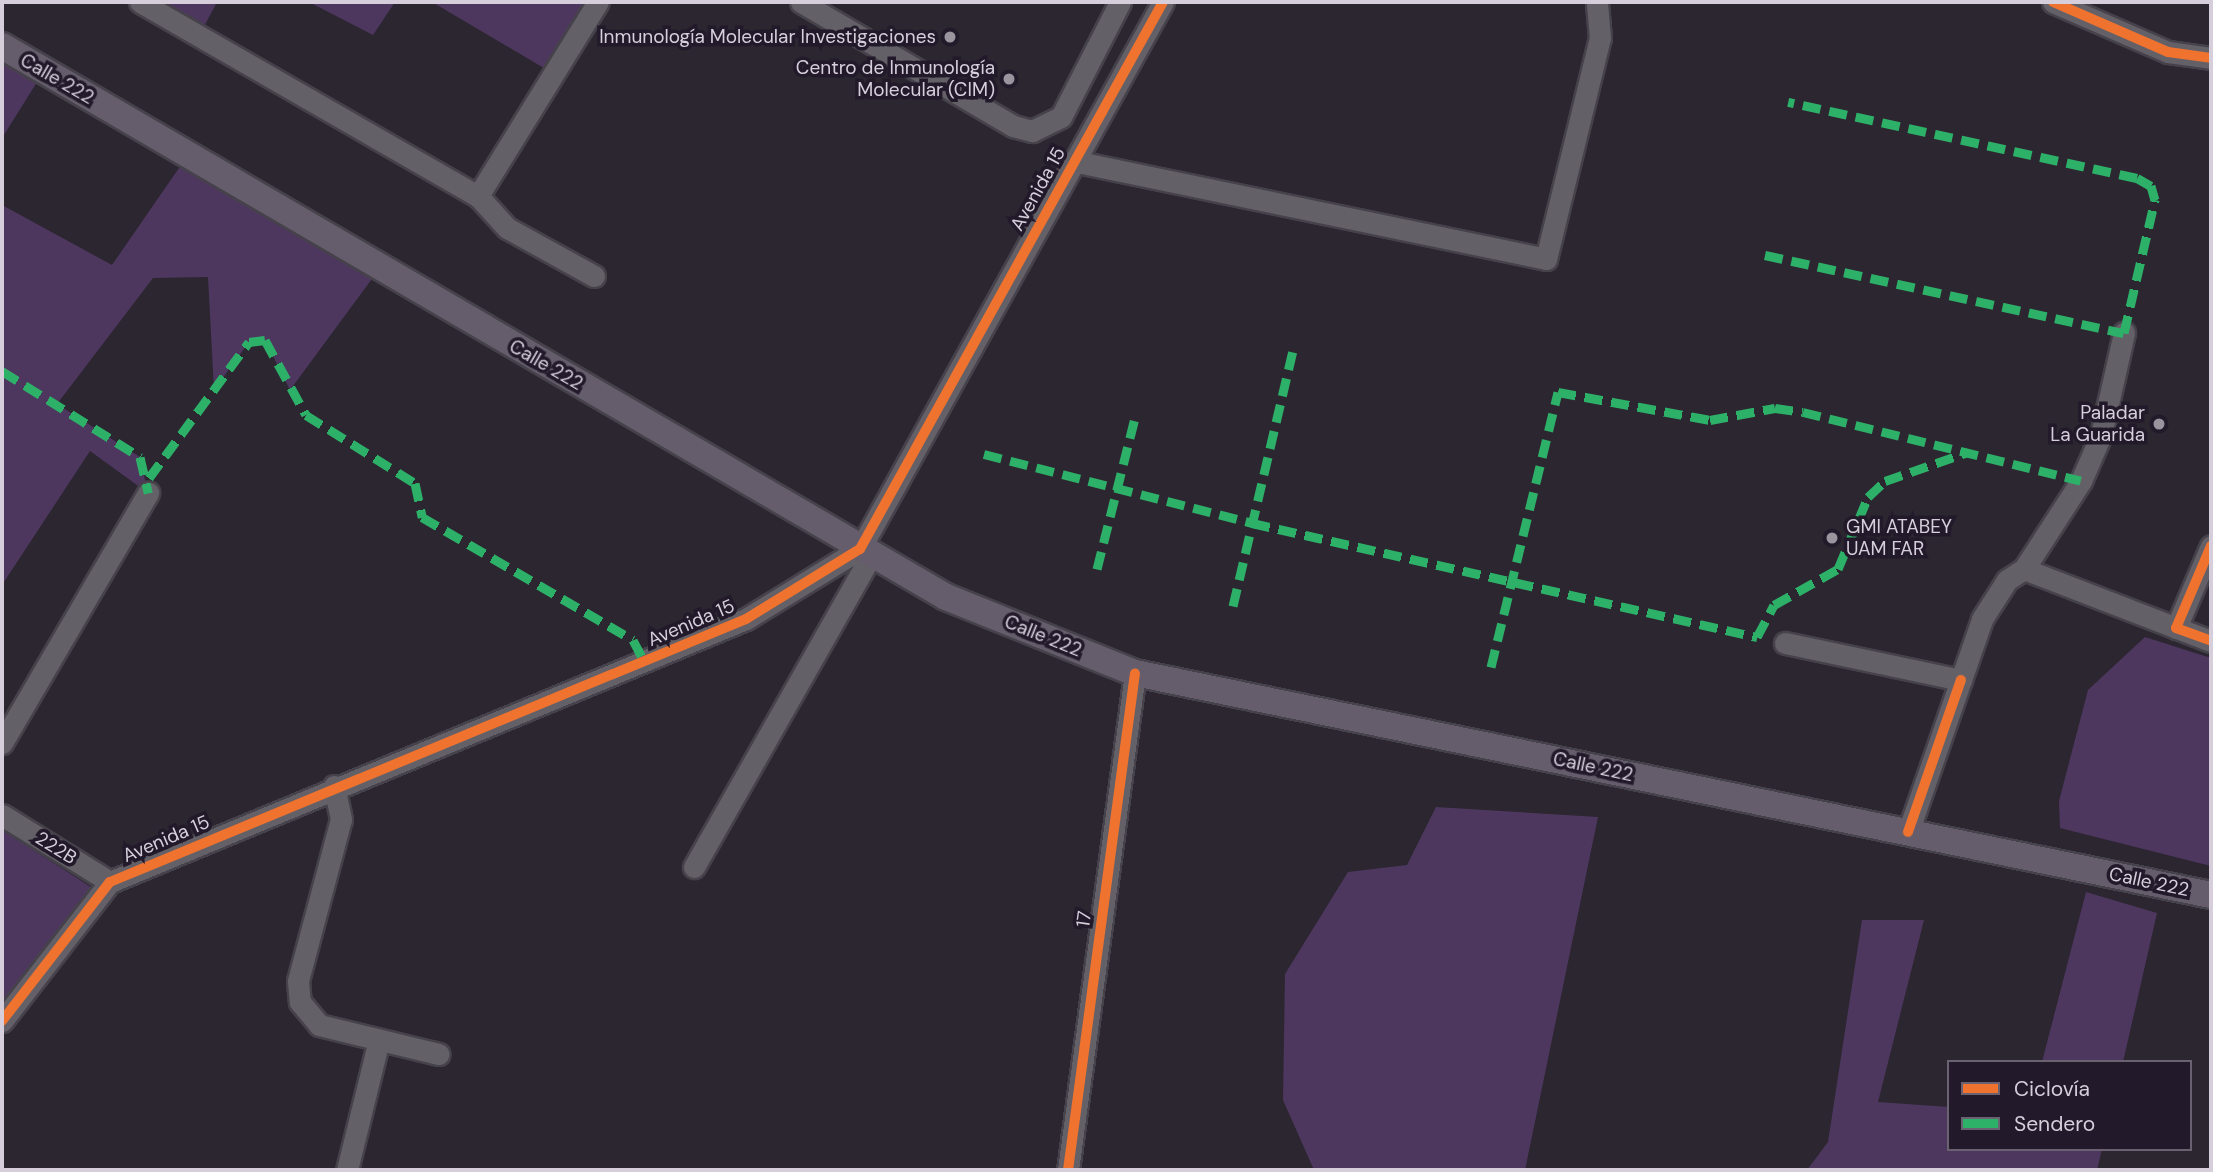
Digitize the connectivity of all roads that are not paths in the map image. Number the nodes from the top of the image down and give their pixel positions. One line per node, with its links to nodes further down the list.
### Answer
1 (140, 2): 11 (street)
2 (598, 2): 11 (street)
3 (801, 2): 4 (street)
4 (1120, 2)
5 (1163, 2): 10 (street, Avenida 15)
6 (1597, 2): 10 (street)
7 (2053, 2): 9 (street)
8 (2, 46): 16 (main road, Calle 222)
9 (2211, 58)
10 (1073, 161): 16 (street, Avenida 15)
11 (478, 196): 12 (street)
12 (594, 276)
13 (2124, 333): 17 (street)
14 (148, 493): 23 (street)
15 (2211, 546): 18 (street)
16 (866, 552): 21 (main road, Calle 222); 24 (street, Avenida 15); 27 (street)
17 (2024, 569): 18 (street); 22 (street)
18 (2176, 628): 19 (street)
19 (2211, 641)
20 (1785, 643): 22 (street)
21 (1135, 673): 26 (main road, Calle 222); 34 (street, 17)
22 (1961, 680): 26 (street)
23 (2, 743)
24 (334, 786): 28 (street, Avenida 15); 31 (street)
25 (2, 815): 28 (street, 222B)
26 (1908, 832): 29 (main road, Calle 222)
27 (694, 867)
28 (110, 882): 30 (street, Avenida 15)
29 (2211, 895)
30 (2, 1021)
31 (379, 1040): 32 (street); 33 (street)
32 (439, 1054)
33 (347, 1170)
34 (1068, 1170)

